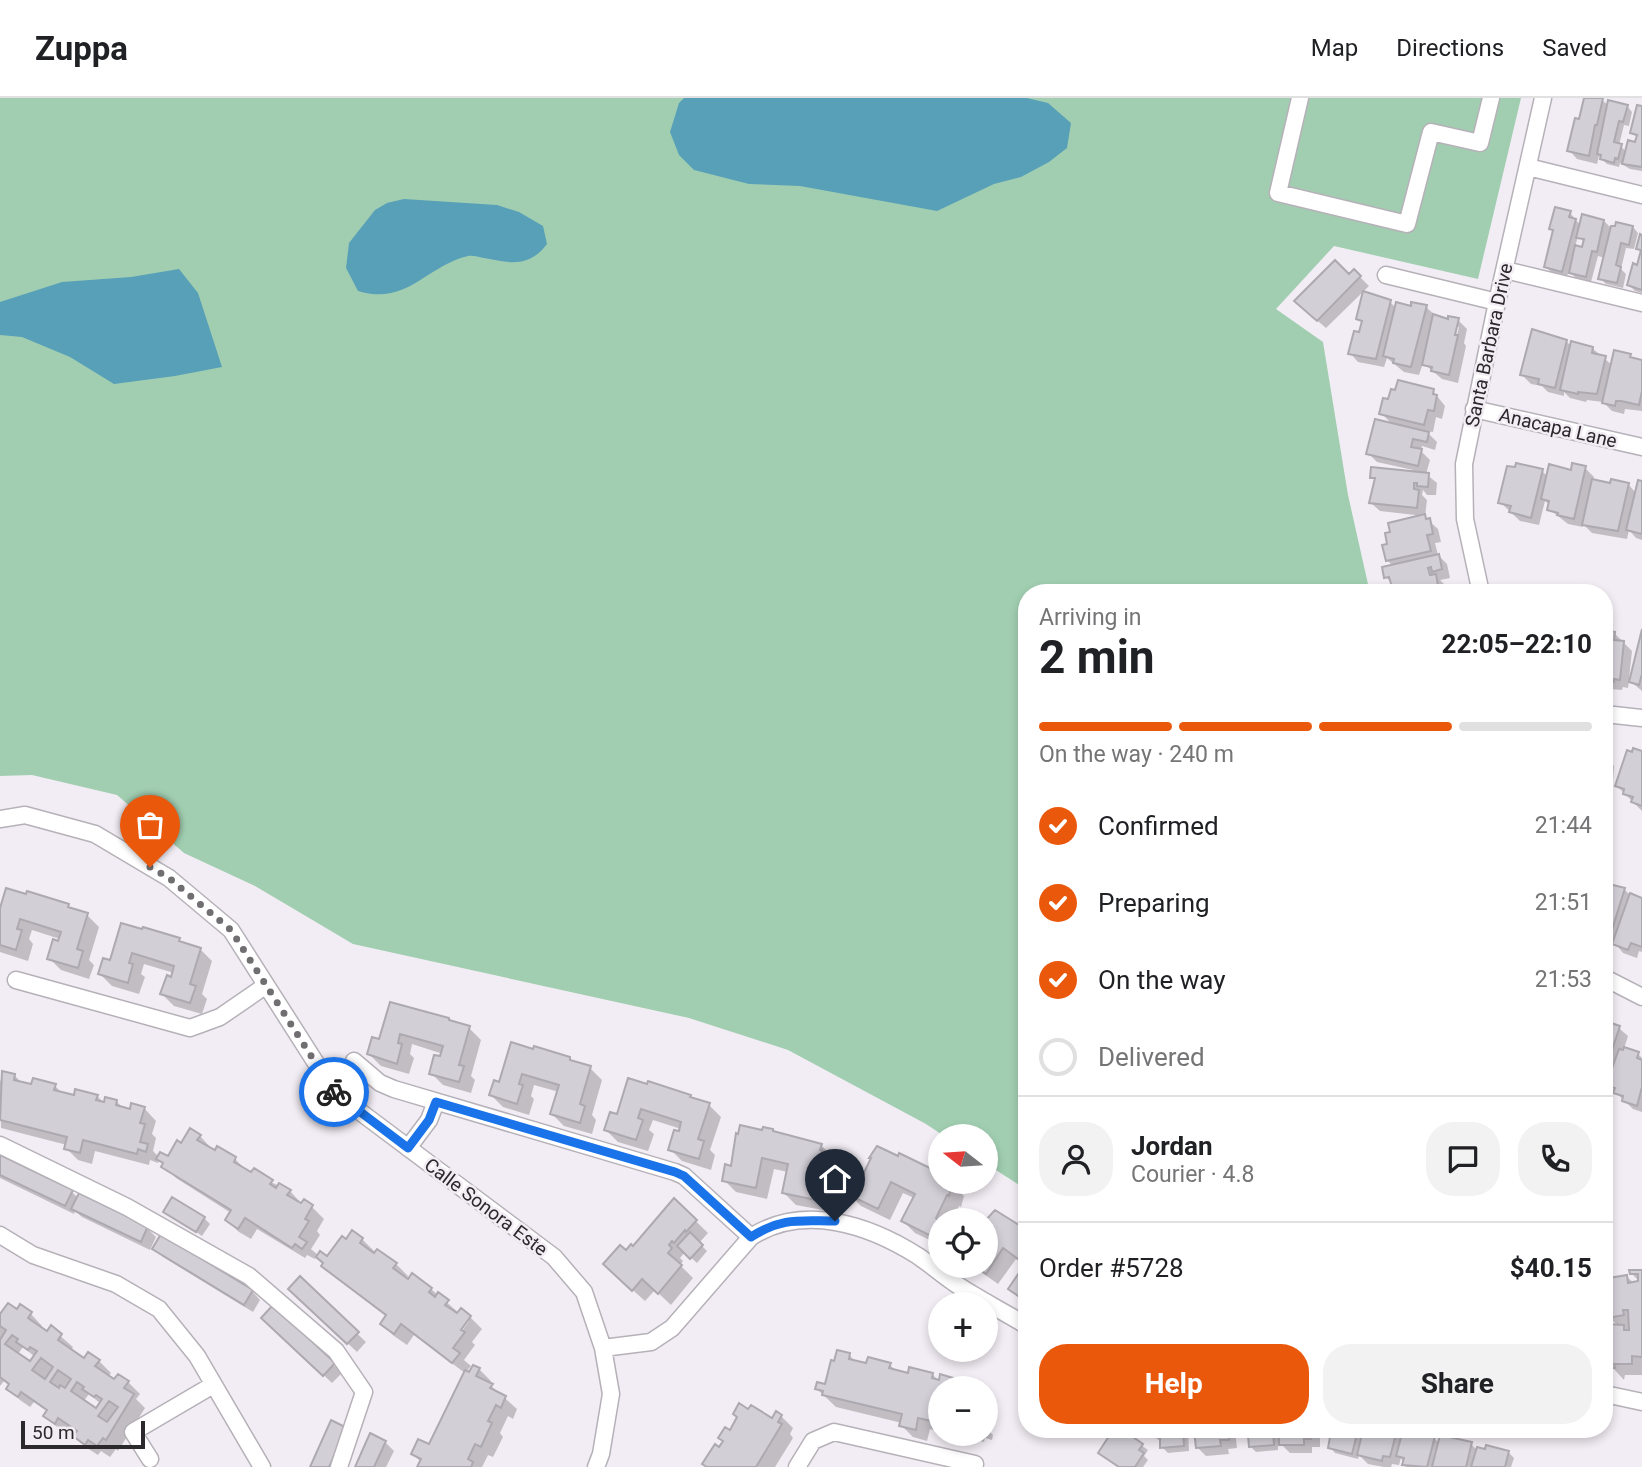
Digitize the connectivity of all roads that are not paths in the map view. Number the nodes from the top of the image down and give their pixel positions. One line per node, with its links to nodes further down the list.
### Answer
1 (1300, 98): 2 (street)
2 (1491, 98)
3 (1543, 98): 4 (street, Santa Barbara Drive)
4 (1528, 167): 5 (street); 6 (street, Santa Barbara Drive)
5 (1642, 195)
6 (1505, 270): 8 (street, Santa Barbara Drive); 9 (street)
7 (1386, 275): 8 (street)
8 (1497, 302): 10 (street, Santa Barbara Drive)
9 (1642, 303)
10 (1474, 409): 11 (street, Anacapa Lane); 12 (street, Santa Barbara Drive)
11 (1642, 447)
12 (1479, 584)
13 (1613, 715): 14 (street)
14 (1642, 718)
15 (0, 818): 18 (street, Calle Sonora Este)
16 (16, 980): 18 (street)
17 (1613, 982): 19 (street)
18 (265, 986): 23 (street, Calle Sonora Este)
19 (1642, 997)
20 (354, 1061): 21 (street)
21 (436, 1102): 23 (street); 25 (street)
22 (0, 1145): 34 (street)
23 (408, 1148): 27 (street, Calle Sonora Este)
24 (1, 1236): 28 (street)
25 (751, 1237): 26 (street); 27 (street)
26 (1018, 1321)
27 (603, 1348): 35 (street, Calle Sonora Este)
28 (213, 1385): 31 (street); 33 (street)
29 (1613, 1396): 30 (street)
30 (1642, 1402)
31 (150, 1459)
32 (975, 1464): 36 (street)
33 (262, 1467)
34 (339, 1467)
35 (596, 1467)
36 (797, 1467)

